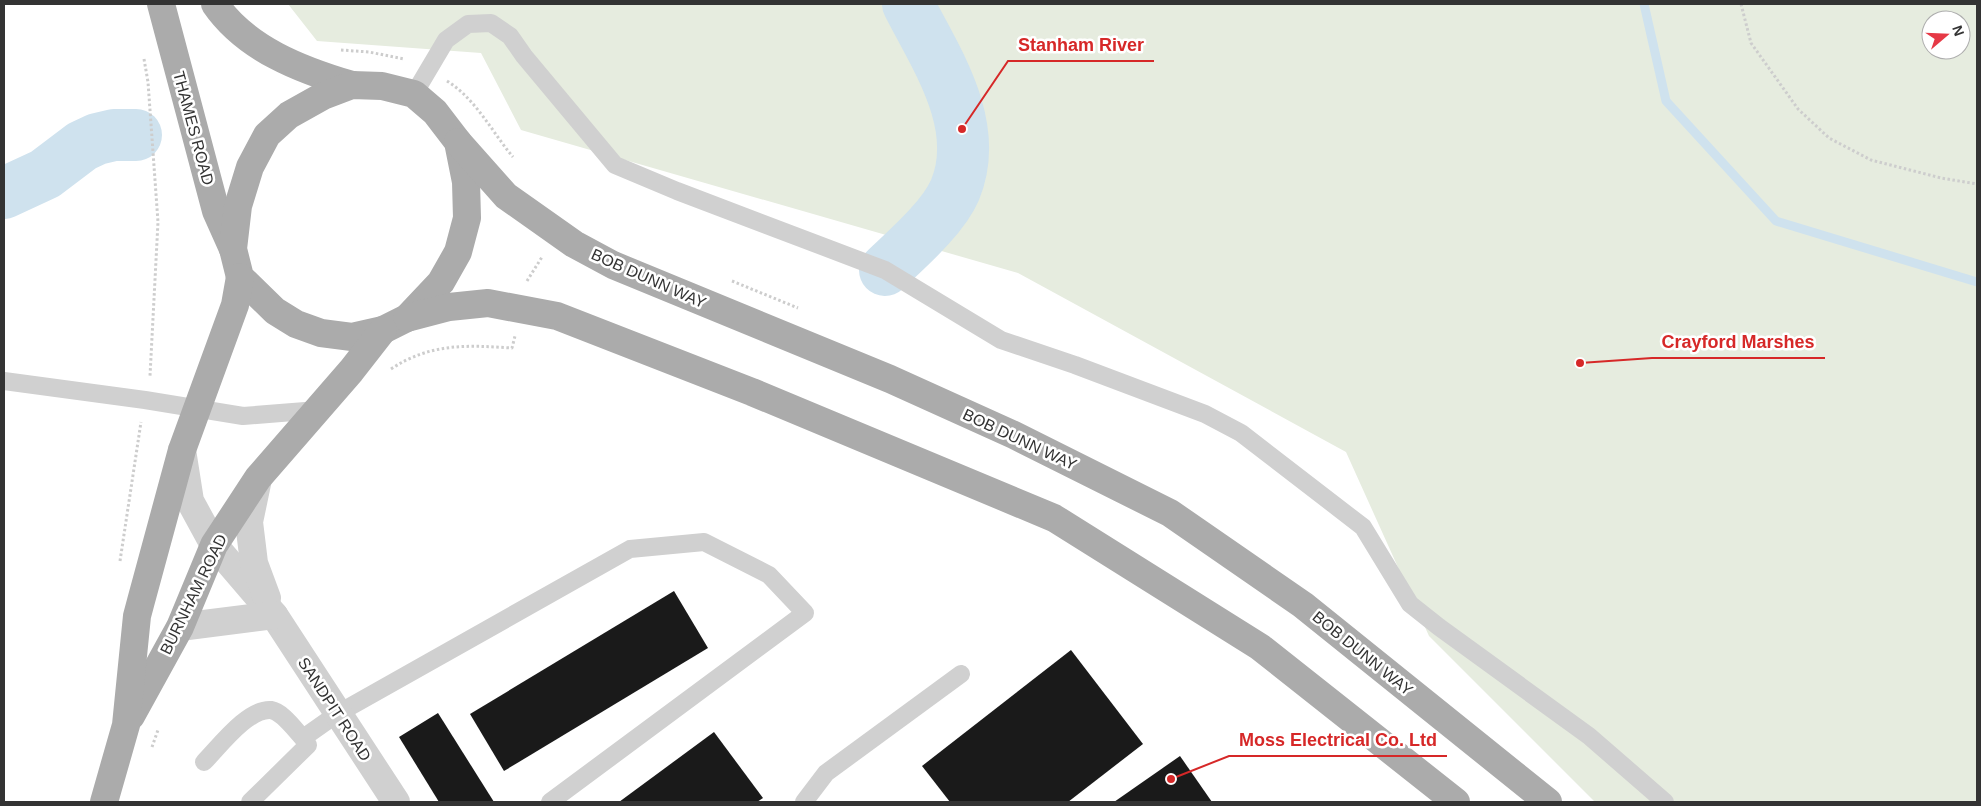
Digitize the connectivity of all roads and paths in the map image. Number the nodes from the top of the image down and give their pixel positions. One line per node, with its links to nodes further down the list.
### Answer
1 (161, 4): 10 (main road, THAMES ROAD)
2 (214, 4): 5 (main road)
3 (1741, 4): 8 (path)
4 (148, 82): 17 (path)
5 (352, 85): 6 (main road); 10 (main road)
6 (414, 94): 7 (main road, BOB DUNN WAY); 41 (lane)
7 (458, 142): 9 (main road, BOB DUNN WAY); 13 (main road)
8 (1977, 184)
9 (557, 232): 12 (path); 40 (main road, BOB DUNN WAY)
10 (232, 250): 11 (main road, THAMES ROAD)
11 (240, 277): 14 (main road); 19 (main road, BURNHAM ROAD)
12 (520, 309): 13 (main road); 15 (path); 39 (main road)
13 (407, 318): 14 (main road)
14 (383, 330): 20 (main road, BURNHAM ROAD)
15 (390, 370)
16 (4, 381): 18 (lane)
17 (150, 381)
18 (145, 400): 19 (lane); 24 (path)
19 (196, 407): 20 (lane); 21 (main road, BURNHAM ROAD)
20 (318, 410): 22 (main road, BURNHAM ROAD)
21 (182, 450): 23 (street, SANDPIT ROAD); 29 (main road, BURNHAM ROAD)
22 (258, 478): 23 (main road, BURNHAM ROAD); 25 (street, SANDPIT ROAD)
23 (214, 545): 25 (street, SANDPIT ROAD); 26 (main road, BURNHAM ROAD)
24 (119, 566)
25 (274, 616): 26 (street); 28 (street, SANDPIT ROAD)
26 (180, 626): 29 (main road, BURNHAM ROAD)
27 (961, 674): 38 (lane)
28 (338, 714): 31 (lane); 36 (street, SANDPIT ROAD); 37 (lane)
29 (126, 725): 34 (main road, BURNHAM ROAD)
30 (159, 728): 32 (path)
31 (303, 738): 33 (lane); 35 (lane)
32 (149, 755)
33 (204, 762)
34 (104, 802)
35 (250, 802)
36 (396, 802)
37 (550, 802)
38 (804, 802)
39 (1456, 802)
40 (1548, 802)
41 (1665, 802)

